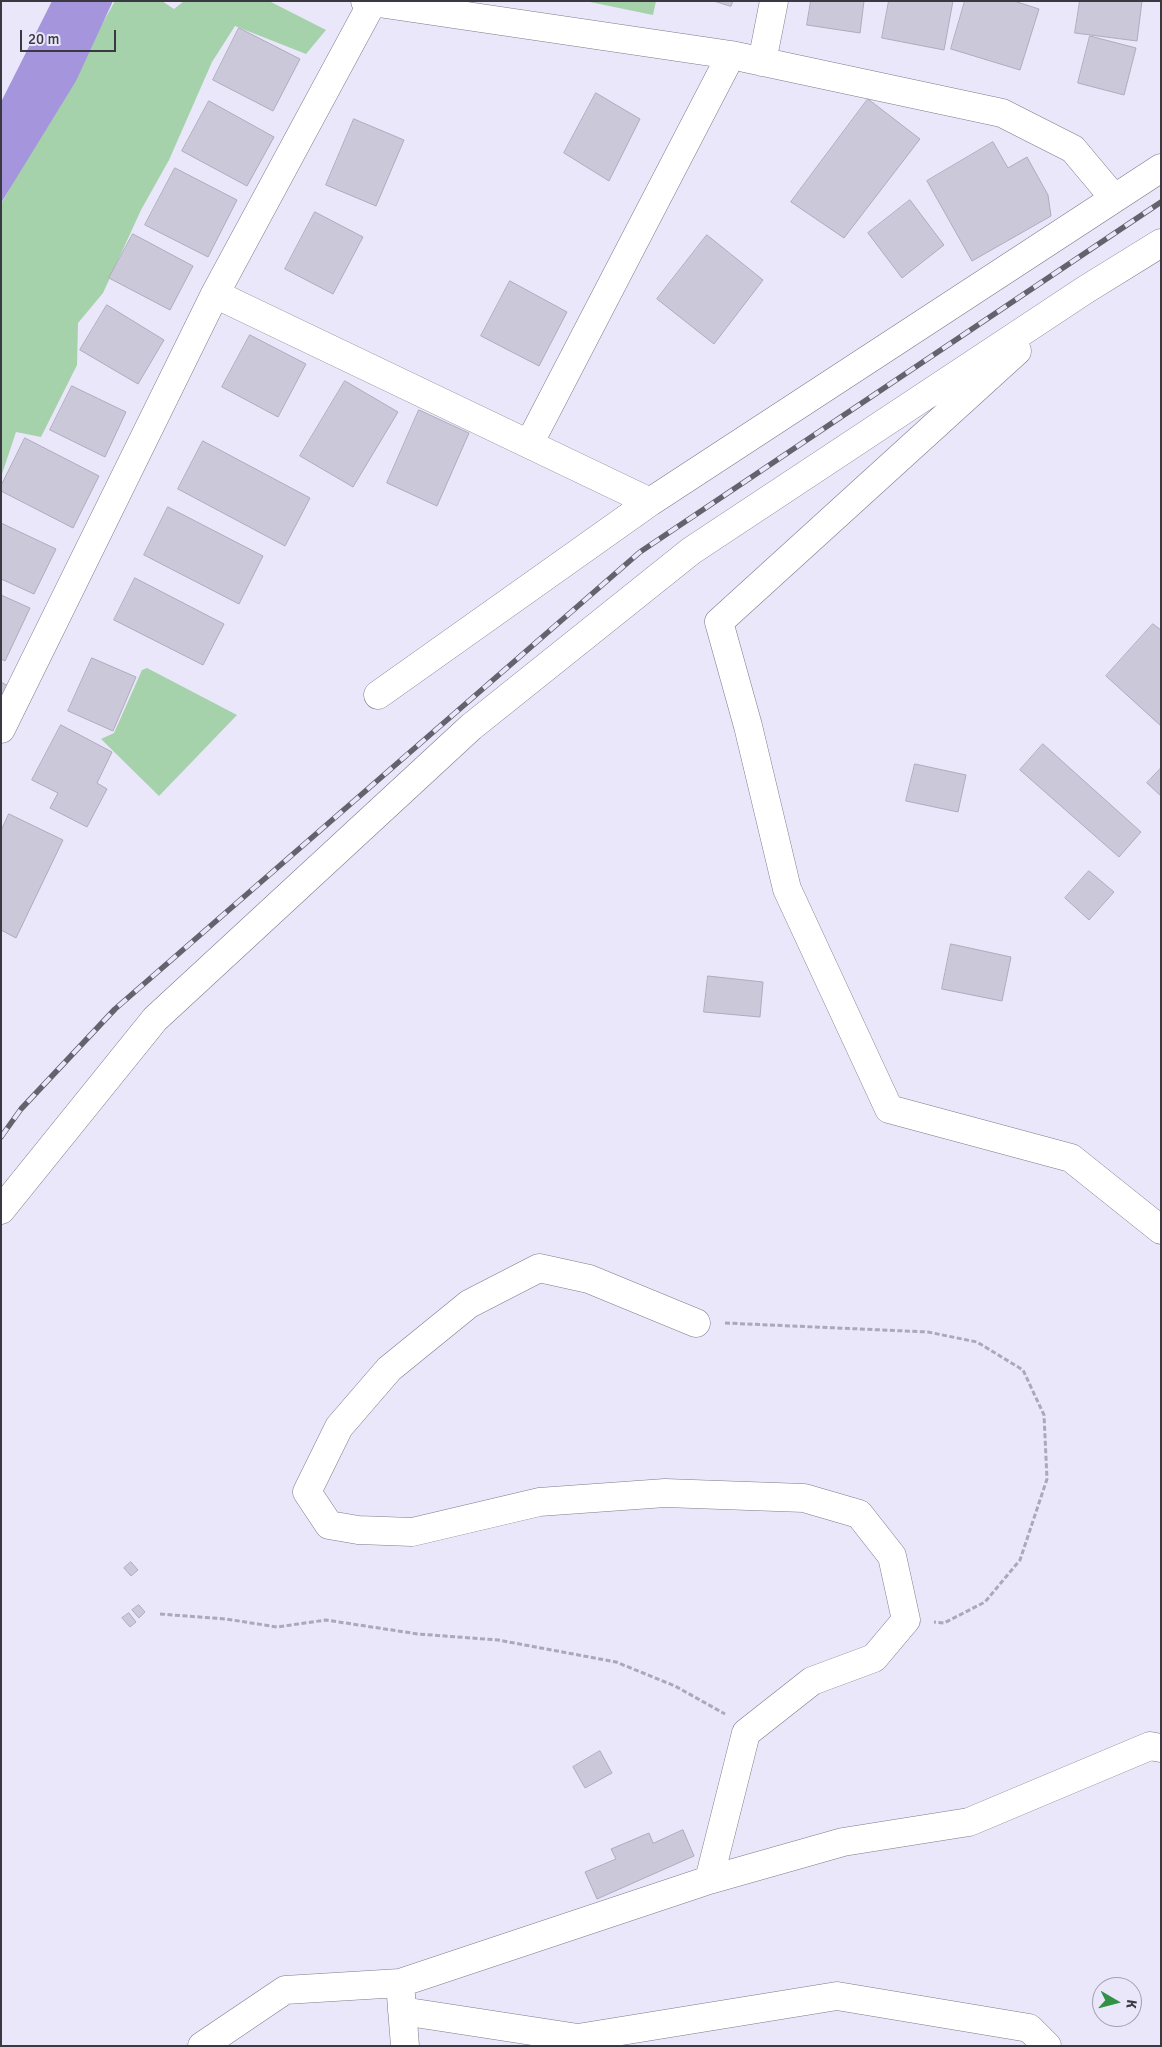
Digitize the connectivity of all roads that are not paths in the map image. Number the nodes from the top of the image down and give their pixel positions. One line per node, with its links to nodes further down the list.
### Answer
1 (774, 1): 4 (street)
2 (368, 2): 3 (street); 9 (street)
3 (731, 55): 4 (street); 10 (street)
4 (762, 62): 6 (street)
5 (1161, 168): 6 (street)
6 (1114, 198): 11 (street)
7 (1161, 243): 8 (street)
8 (1085, 290): 14 (street); 15 (street)
9 (215, 294): 10 (street); 13 (street)
10 (529, 444): 11 (street)
11 (650, 502): 12 (street)
12 (378, 695)
13 (1, 729)
14 (1, 1210)
15 (1161, 1230)
16 (696, 1323): 18 (street)
17 (1157, 1743): 18 (street)
18 (709, 1880): 19 (street)
19 (400, 1983): 20 (street); 21 (street)
20 (402, 2011): 22 (street); 23 (street)
21 (202, 2046)
22 (405, 2046)
23 (1047, 2046)

